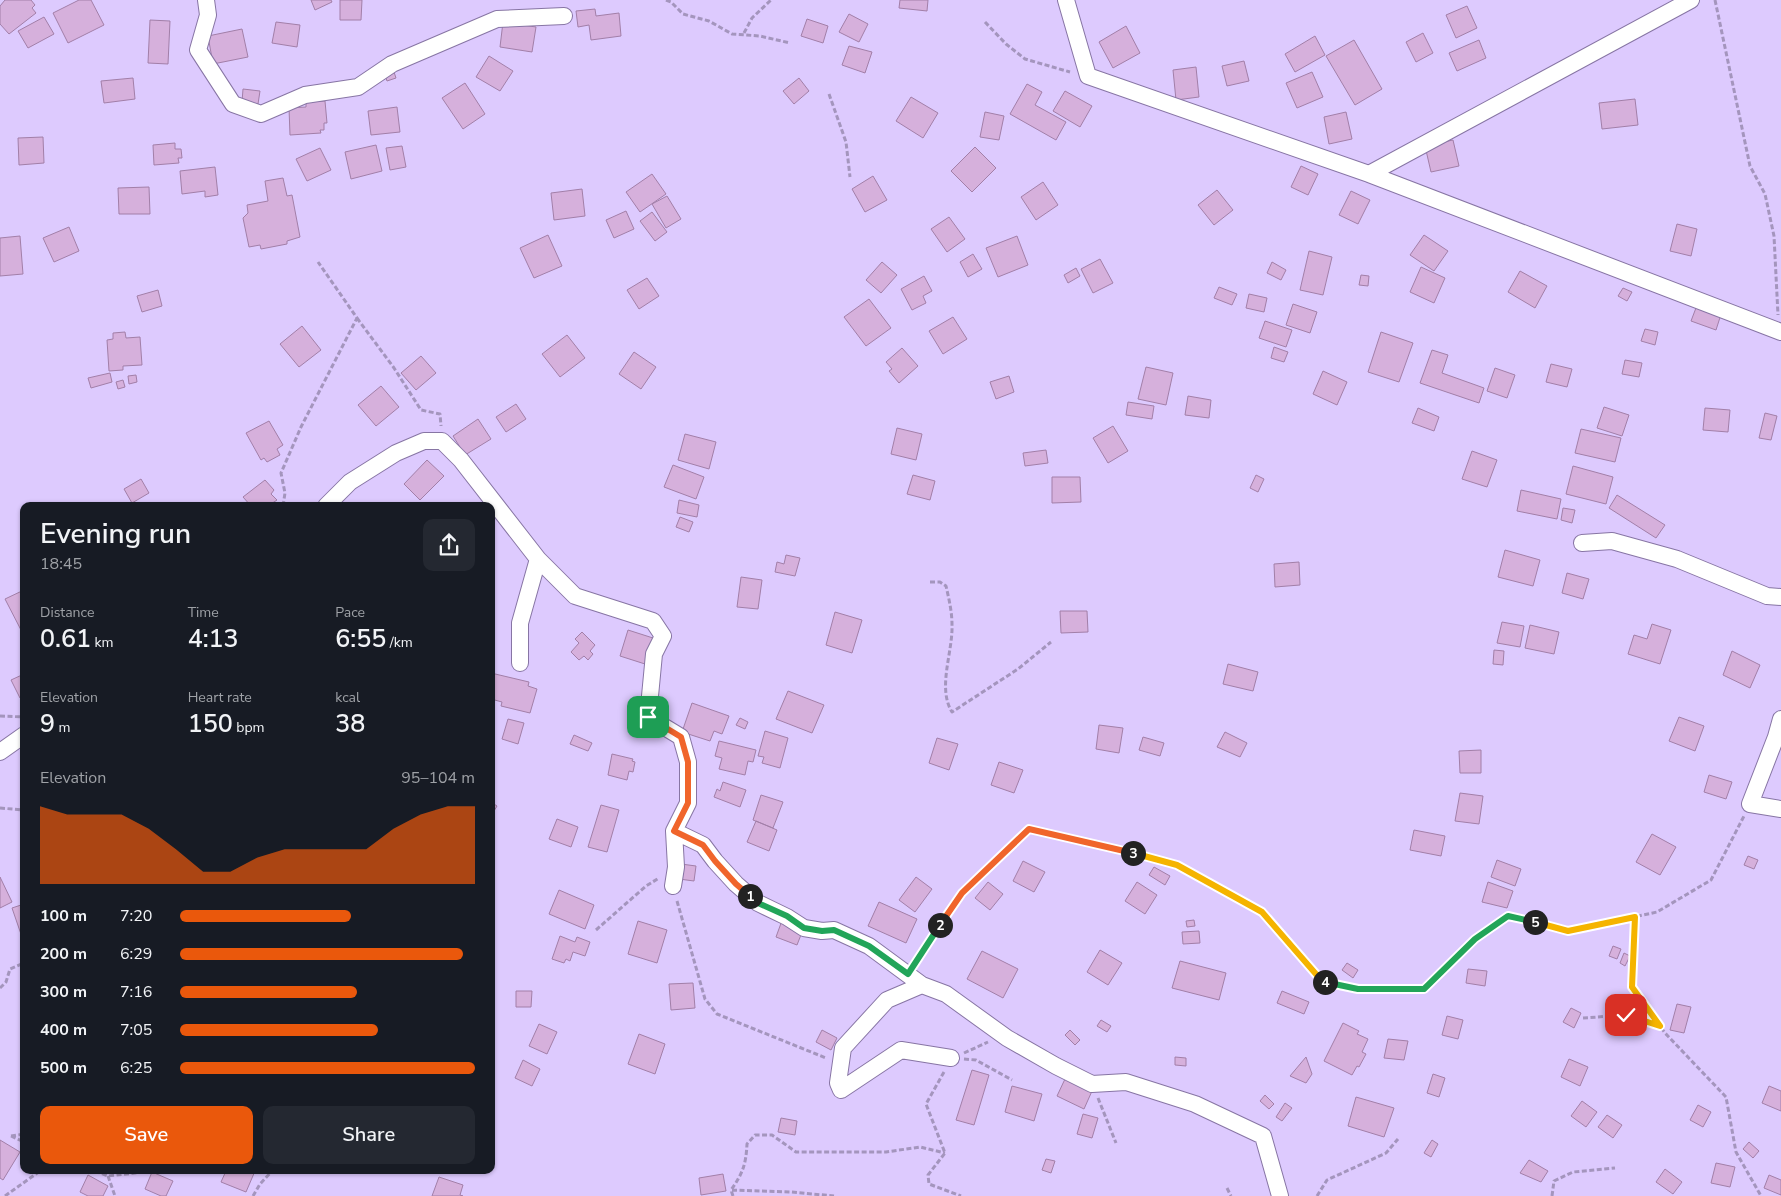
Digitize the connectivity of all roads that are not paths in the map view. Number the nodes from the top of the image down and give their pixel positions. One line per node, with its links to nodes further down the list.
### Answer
1 (206, 0): 4 (street)
2 (1066, 0): 5 (street)
3 (1691, 0): 5 (street)
4 (564, 16)
5 (1369, 174): 6 (street)
6 (1780, 331)
7 (330, 502): 8 (street)
8 (493, 502)
9 (495, 504): 11 (street)
10 (1582, 543): 12 (street)
11 (538, 560): 13 (street); 18 (street)
12 (1781, 597)
13 (520, 663)
14 (1781, 719): 17 (street)
15 (20, 738): 16 (street)
16 (0, 752)
17 (1781, 809)
18 (674, 831): 19 (street); 20 (street)
19 (673, 886)
20 (922, 984): 21 (street); 22 (street)
21 (951, 1058)
22 (1280, 1196)

